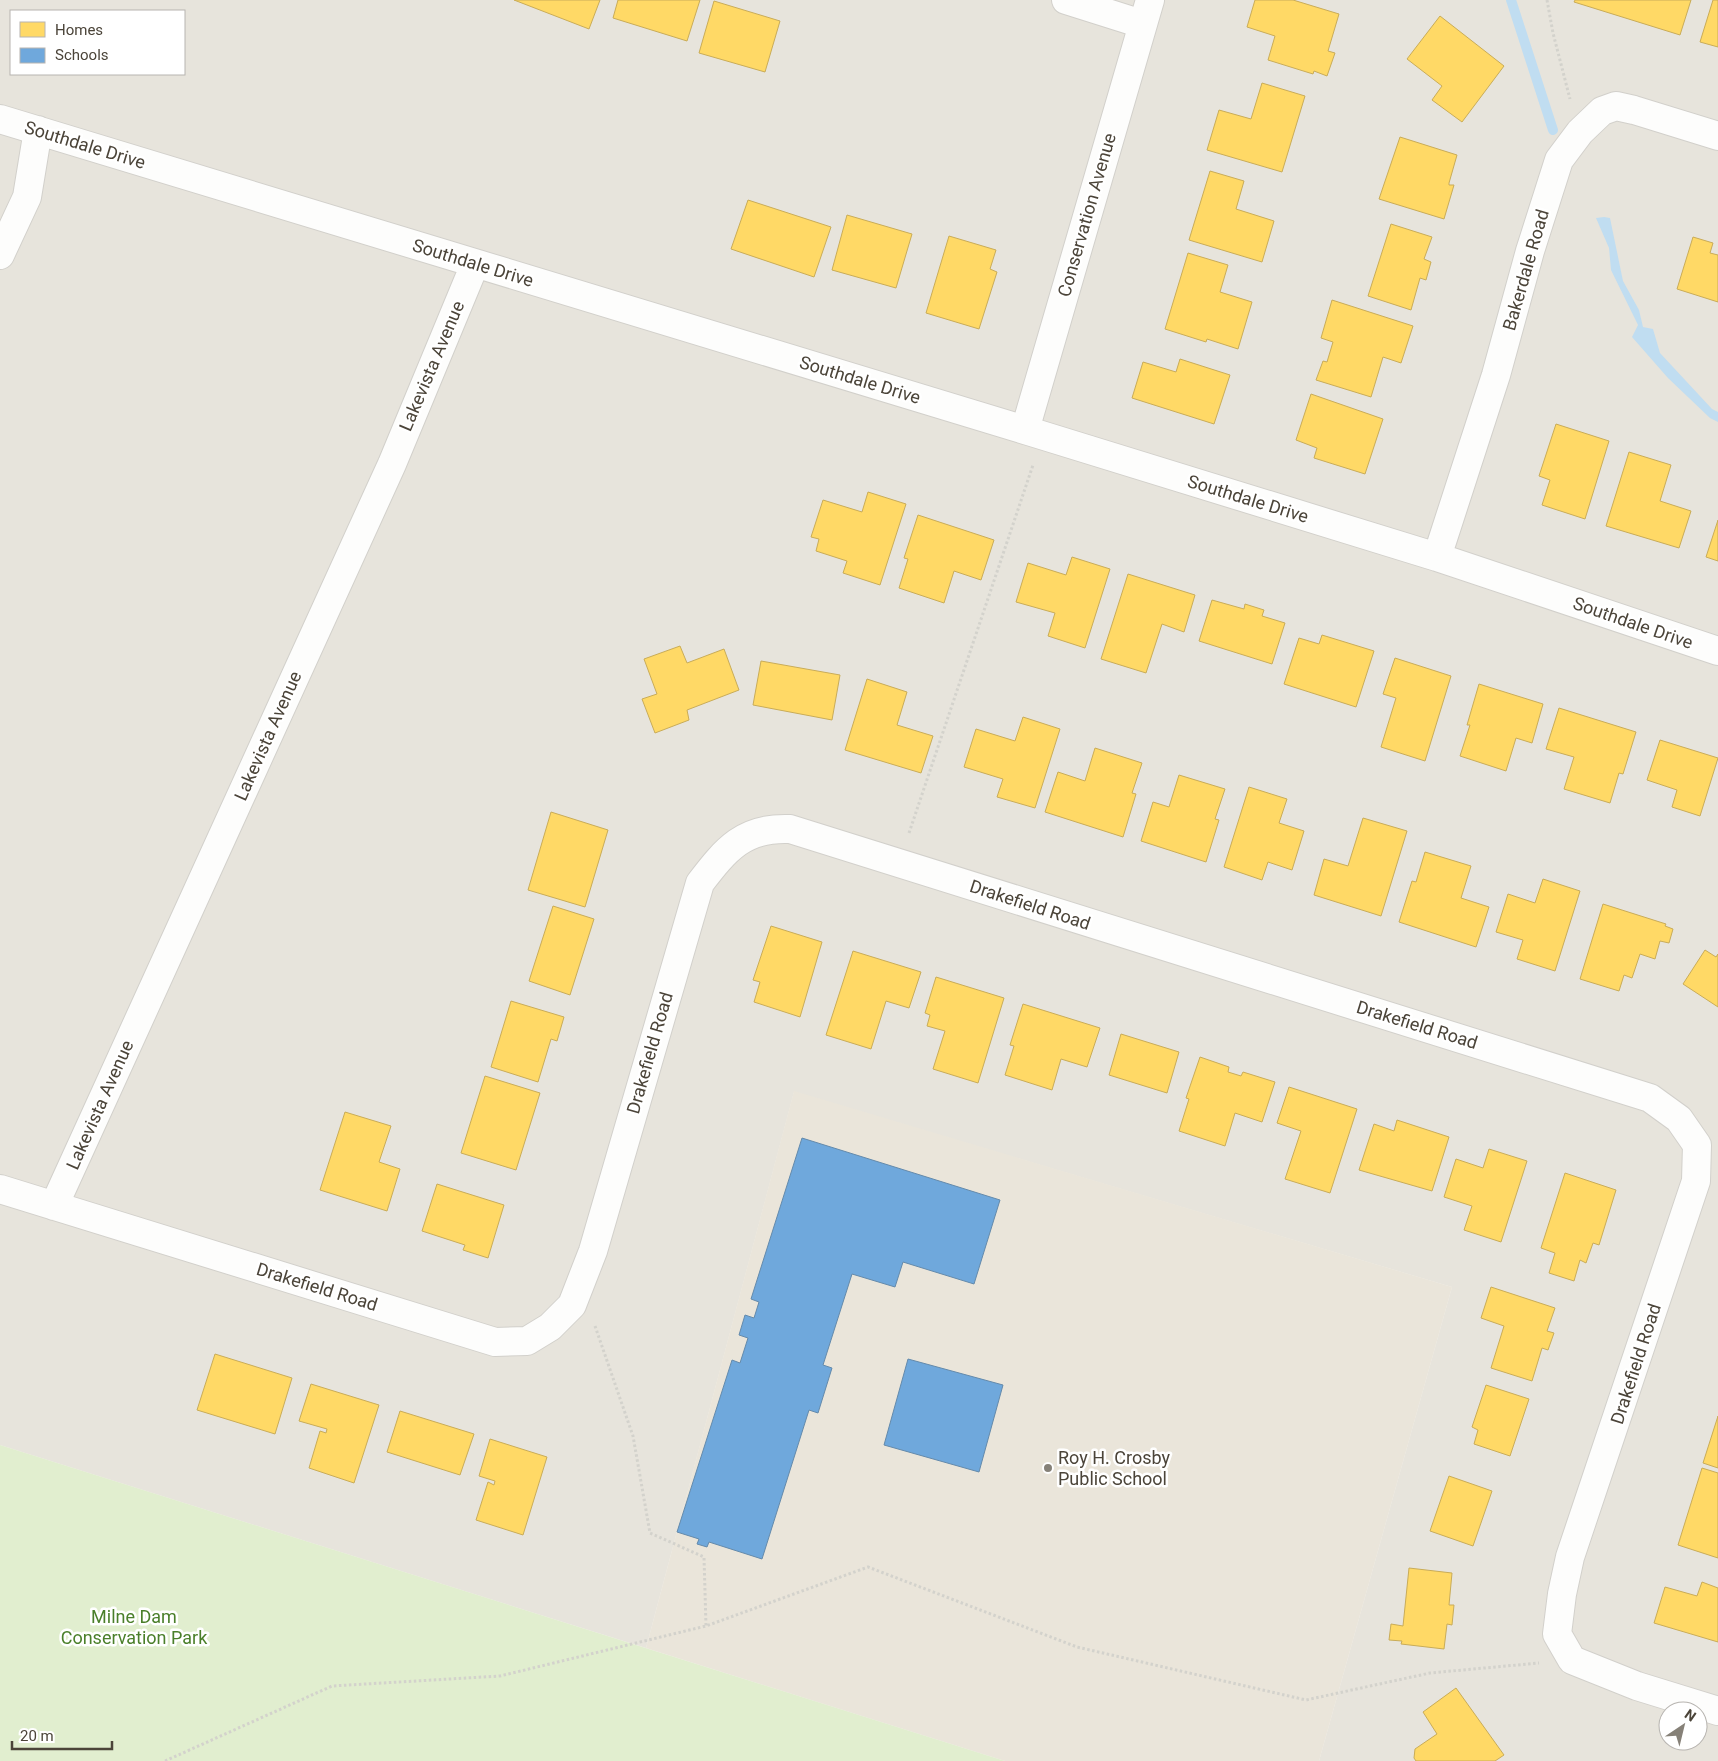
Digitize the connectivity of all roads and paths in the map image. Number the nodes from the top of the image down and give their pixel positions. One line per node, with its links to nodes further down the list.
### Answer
1 (1066, 0): 3 (street)
2 (1547, 0): 4 (path)
3 (1146, 12): 10 (street, Conservation Avenue)
4 (1572, 105)
5 (0, 119): 6 (street, Southdale Drive)
6 (38, 130): 8 (street); 9 (street, Southdale Drive)
7 (1718, 136): 11 (street, Bakerdale Road)
8 (0, 255)
9 (475, 264): 10 (street, Southdale Drive); 15 (street, Lakevista Avenue)
10 (1026, 430): 11 (street, Southdale Drive); 13 (path)
11 (1437, 557): 12 (street, Southdale Drive)
12 (1718, 651)
13 (899, 863): 16 (street, Drakefield Road); 18 (street, Drakefield Road)
14 (0, 1189): 15 (street, Drakefield Road)
15 (54, 1206): 16 (street, Drakefield Road)
16 (572, 1305): 17 (path)
17 (706, 1626): 18 (path); 20 (path)
18 (1572, 1660): 19 (street)
19 (1718, 1711)
20 (165, 1761)

